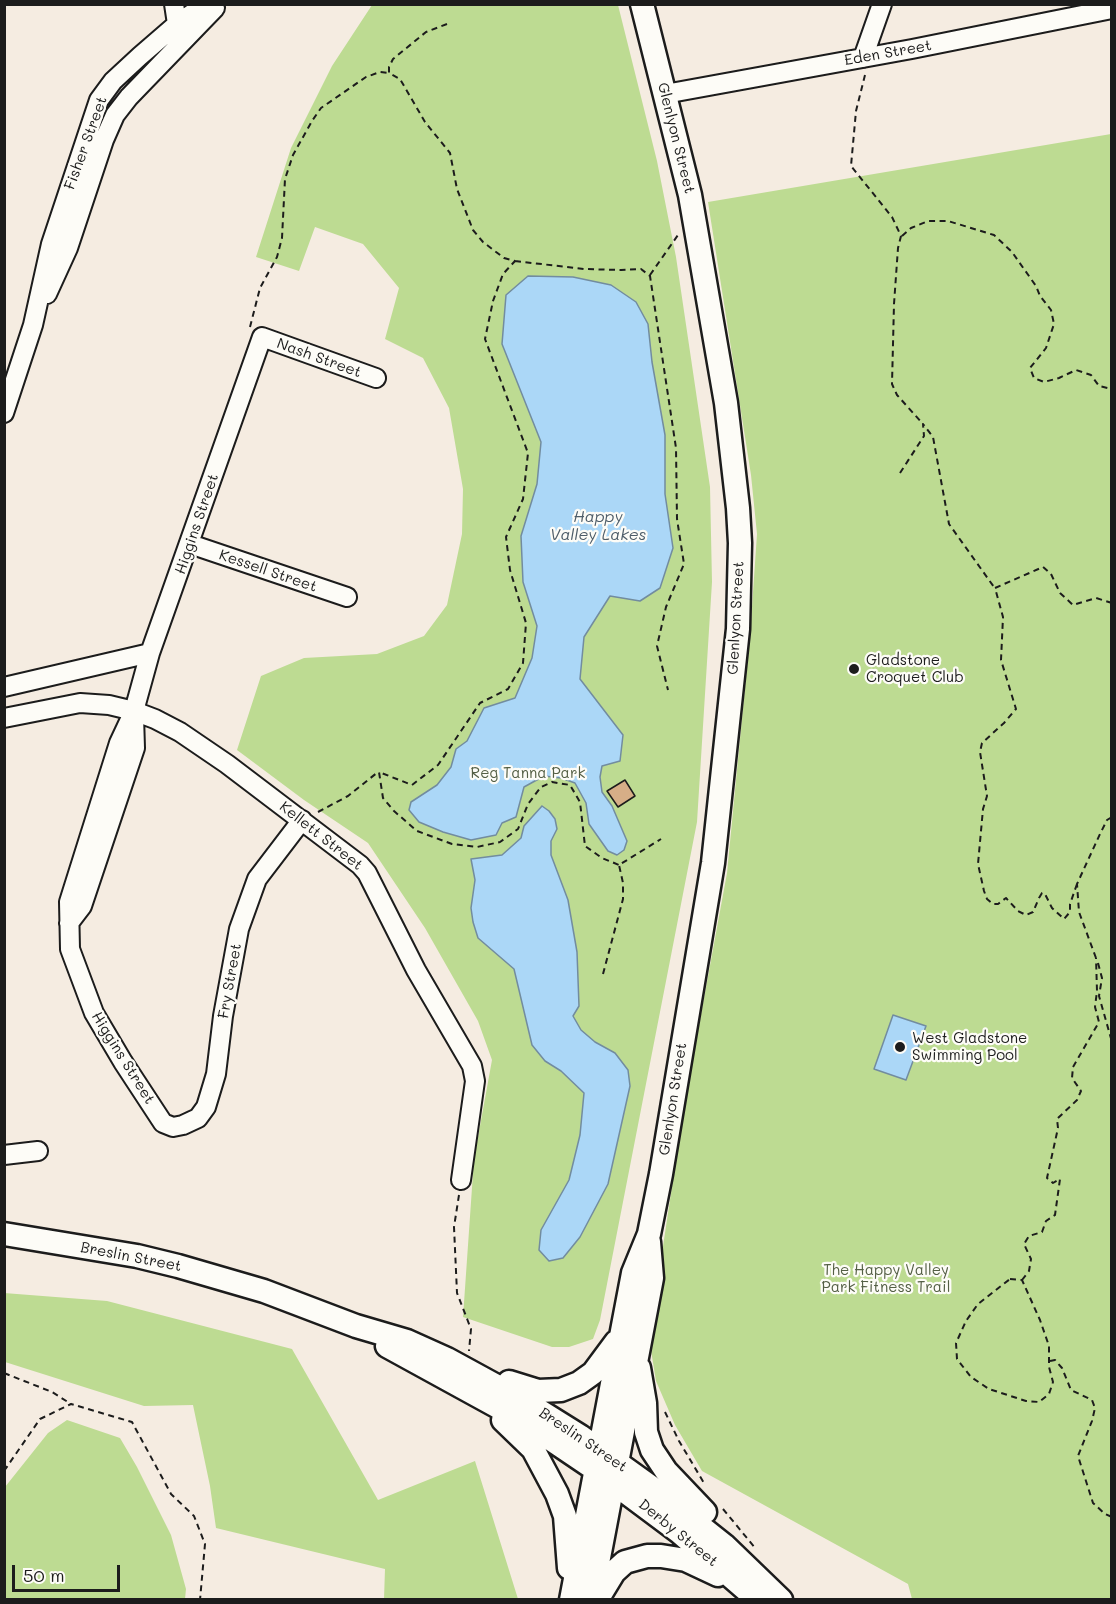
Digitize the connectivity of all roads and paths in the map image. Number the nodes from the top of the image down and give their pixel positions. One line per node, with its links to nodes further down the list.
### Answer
1 (174, 4): 7 (street)
2 (206, 4): 7 (street, Fisher Street)
3 (219, 4): 16 (street, Fisher Street)
4 (642, 4): 11 (main road, Glenlyon Street)
5 (882, 4): 9 (street)
6 (1112, 9): 9 (street, Eden Street)
7 (177, 24): 16 (street, Fisher Street)
8 (447, 24): 10 (path)
9 (863, 57): 11 (street, Eden Street); 13 (path)
10 (389, 73): 14 (path); 17 (path)
11 (665, 94): 46 (main road, Glenlyon Street)
12 (678, 235): 15 (path)
13 (901, 236): 19 (path); 21 (path)
14 (515, 261): 15 (path); 32 (path)
15 (650, 276): 29 (path)
16 (33, 325): 20 (street, Fisher Street)
17 (255, 335): 18 (street, Nash Street); 23 (street, Higgins Street)
18 (376, 378)
19 (1112, 389)
20 (4, 413)
21 (922, 424): 22 (path); 24 (path)
22 (900, 473)
23 (190, 544): 25 (street, Kessell Street); 27 (street, Higgins Street)
24 (994, 588): 26 (path); 37 (path)
25 (347, 597)
26 (1112, 603)
27 (150, 653): 28 (street); 30 (street, Higgins Street)
28 (4, 687)
29 (668, 690)
30 (134, 711): 31 (street, Kellett Street); 34 (street, Kellett Street); 41 (street, Higgins Street)
31 (4, 718)
32 (379, 772): 34 (path); 36 (path)
33 (1112, 817): 37 (path)
34 (302, 820): 41 (street, Fry Street); 44 (street, Kellett Street)
35 (662, 838): 36 (path)
36 (619, 865): 39 (path)
37 (1077, 884): 38 (path)
38 (1096, 958): 40 (path); 47 (path)
39 (603, 974)
40 (1112, 1042)
41 (163, 1123)
42 (38, 1152): 43 (street)
43 (4, 1155)
44 (461, 1180): 52 (path)
45 (4, 1234): 52 (main road, Breslin Street)
46 (649, 1234): 48 (main road, Glenlyon Street); 49 (main road, Glenlyon Street)
47 (1022, 1280): 50 (path); 50 (path)
48 (620, 1336): 52 (main road); 55 (main road, Glenlyon Street)
49 (637, 1355): 55 (main road, Glenlyon Street); 61 (main road)
50 (1050, 1361): 59 (path)
51 (4, 1372): 53 (path)
52 (475, 1374): 55 (main road, Breslin Street); 63 (main road)
53 (71, 1404): 56 (path); 62 (path)
54 (662, 1409): 57 (path)
55 (606, 1466): 61 (main road, Breslin Street); 63 (main road, Glenlyon Street); 64 (main road, Glenlyon Street); 66 (main road, Derby Street)
56 (4, 1472)
57 (708, 1488)
58 (718, 1502): 60 (path)
59 (1112, 1518)
60 (758, 1551)
61 (758, 1575): 67 (main road, Breslin Street)
62 (200, 1599)
63 (570, 1599)
64 (591, 1599)
65 (597, 1599): 66 (main road)
66 (757, 1599)
67 (781, 1599)

